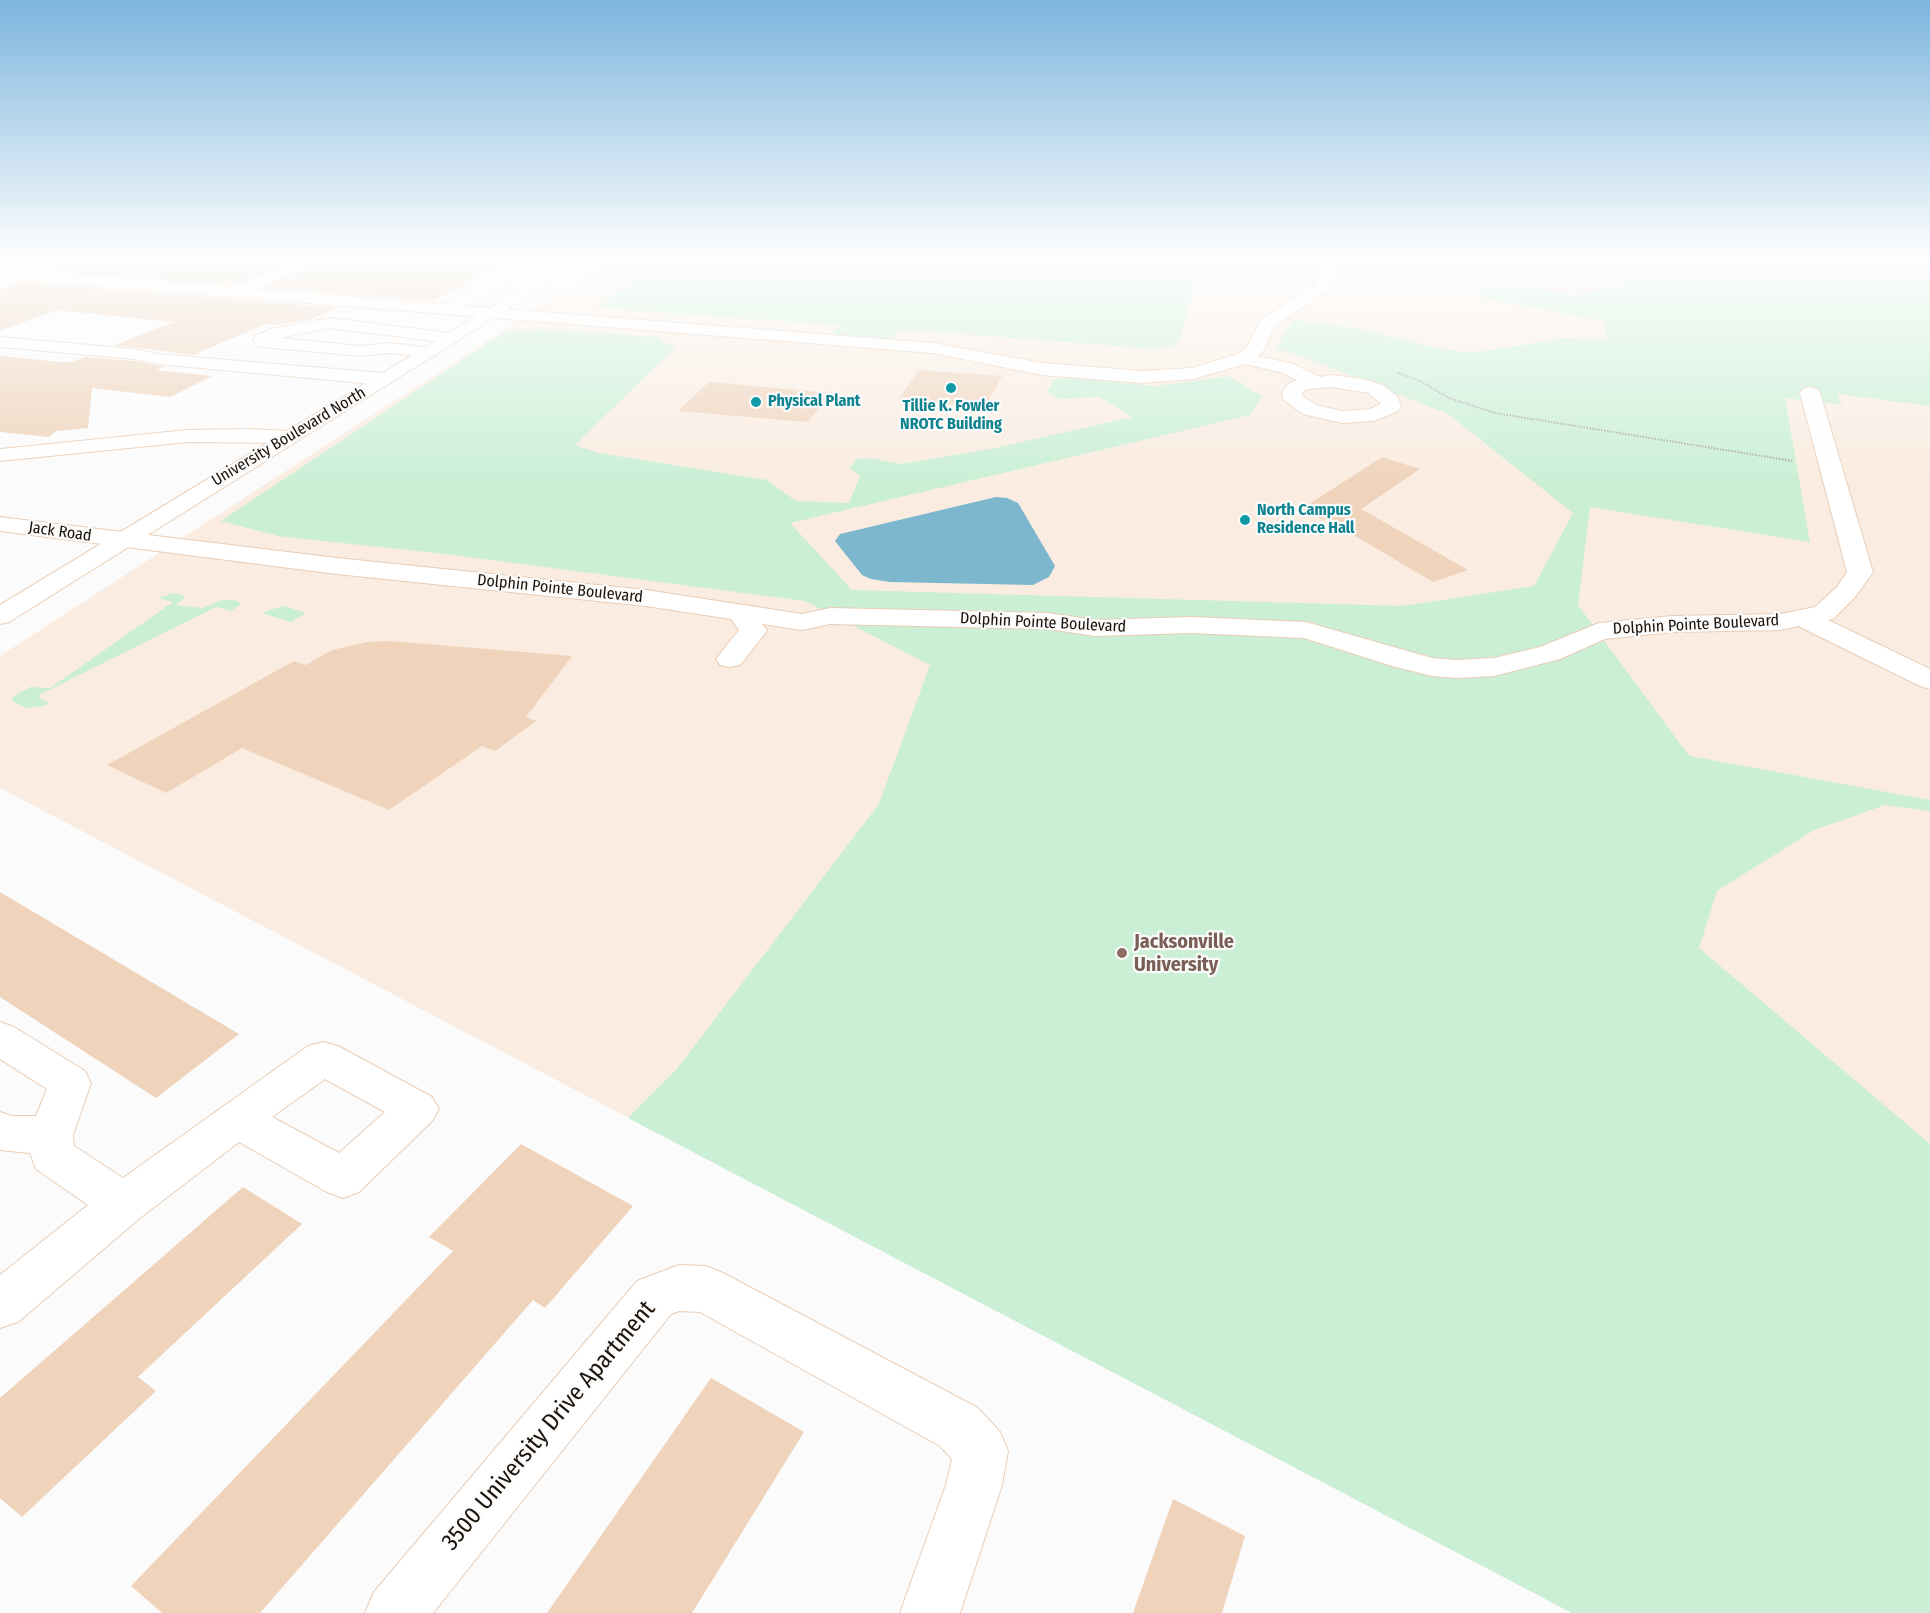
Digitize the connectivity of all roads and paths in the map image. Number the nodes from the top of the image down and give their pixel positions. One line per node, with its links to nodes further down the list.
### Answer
1 (85, 335): 10 (street)
2 (269, 335): 8 (street)
3 (422, 335): 7 (street)
4 (456, 335): 7 (street, University Boulevard North)
5 (762, 335): 12 (street)
6 (1262, 335): 12 (street)
7 (451, 338): 11 (street, University Boulevard North)
8 (263, 340): 11 (street); 13 (street)
9 (0, 342): 10 (street)
10 (57, 347): 13 (street)
11 (429, 352): 15 (street, University Boulevard North)
12 (1244, 358): 16 (street)
13 (191, 362): 15 (street)
14 (1391, 371): 24 (path)
15 (384, 379): 20 (street, University Boulevard North)
16 (1316, 382): 18 (street); 18 (street)
17 (1810, 393): 29 (street, Dolphin Pointe Boulevard)
18 (1325, 414): 19 (street)
19 (1302, 430)
20 (289, 437): 21 (street); 23 (street, University Boulevard North)
21 (158, 439): 22 (street); 23 (street)
22 (0, 455)
23 (255, 458): 26 (street, University Boulevard North)
24 (1793, 461)
25 (0, 524): 26 (street, Jack Road)
26 (120, 540): 27 (street, Dolphin Pointe Boulevard); 28 (street, University Boulevard North)
27 (739, 612): 30 (street, Dolphin Pointe Boulevard); 32 (street)
28 (0, 616)
29 (1802, 618): 31 (street, Dolphin Pointe Boulevard); 33 (street)
30 (802, 622): 31 (street, Dolphin Pointe Boulevard); 31 (street)
31 (1095, 628)
32 (730, 659)
33 (1930, 680)
34 (0, 1038): 37 (street)
35 (237, 1119): 38 (street)
36 (0, 1130): 37 (street)
37 (51, 1135): 38 (street)
38 (123, 1204): 39 (street)
39 (0, 1305)
40 (395, 1613): 41 (street, 3500 University Drive Apartment)
41 (930, 1613)

